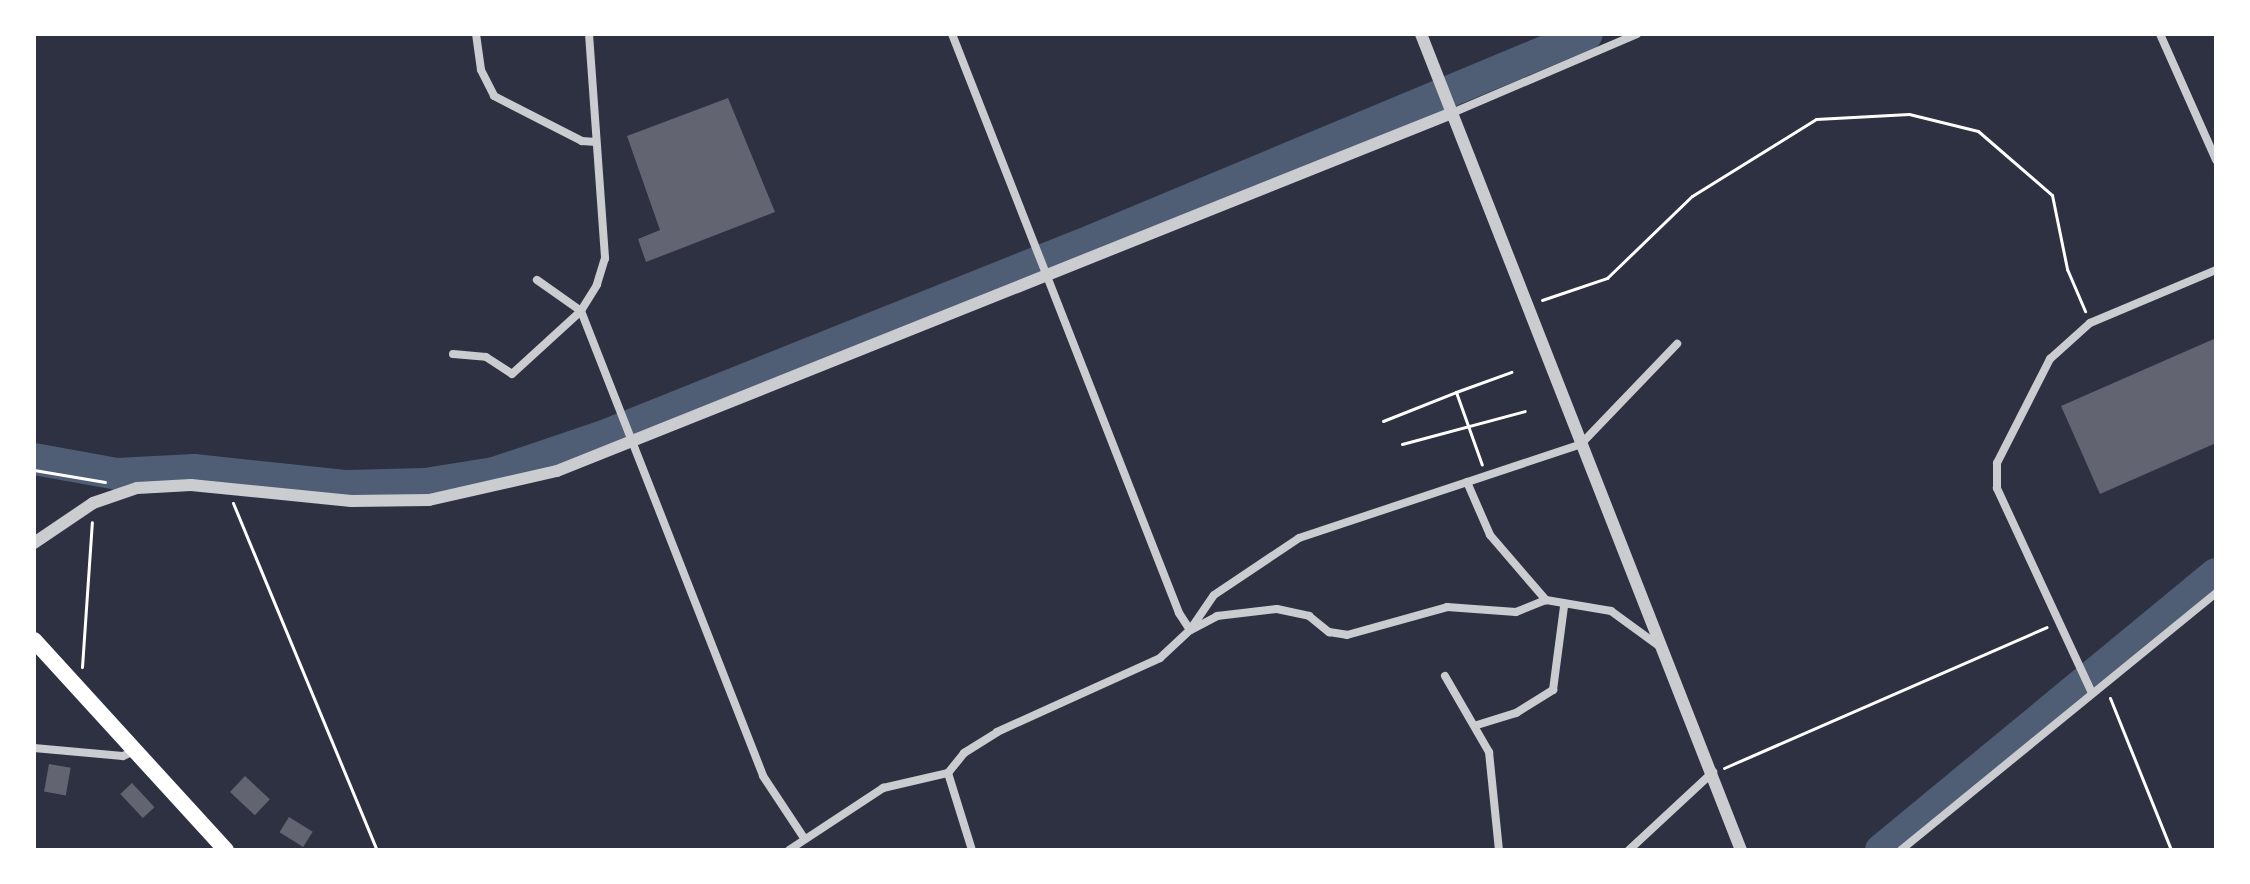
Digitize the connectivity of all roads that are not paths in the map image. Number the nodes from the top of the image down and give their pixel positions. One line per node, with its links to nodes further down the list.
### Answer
1 (476, 34): 8 (street)
2 (589, 34): 8 (street)
3 (952, 34): 11 (street)
4 (1421, 34): 7 (street)
5 (1637, 34): 7 (street)
6 (2160, 34): 9 (street)
7 (1452, 113): 11 (street); 17 (street)
8 (596, 142): 13 (street)
9 (2216, 160)
10 (2216, 270): 27 (street)
11 (1044, 271): 16 (street); 23 (street)
12 (537, 280): 13 (street)
13 (581, 311): 15 (street); 16 (street)
14 (1677, 344): 17 (street)
15 (453, 354)
16 (630, 436): 19 (street); 33 (street)
17 (1581, 444): 18 (street); 25 (street)
18 (1467, 482): 21 (street); 23 (street)
19 (34, 543)
20 (2216, 593): 27 (street)
21 (1546, 600): 22 (street); 23 (street)
22 (1564, 606): 25 (street); 28 (street)
23 (1190, 630): 32 (street)
24 (34, 640): 30 (main road)
25 (1663, 649): 31 (street)
26 (1445, 676): 28 (street)
27 (2092, 693): 40 (street)
28 (1477, 725): 37 (street)
29 (34, 748): 30 (street)
30 (135, 751): 34 (main road)
31 (1713, 772): 38 (street); 39 (street)
32 (948, 773): 33 (street); 36 (street)
33 (804, 838): 35 (street)
34 (223, 849)
35 (789, 850)
36 (972, 850)
37 (1499, 850)
38 (1629, 850)
39 (1741, 850)
40 (1901, 850)

